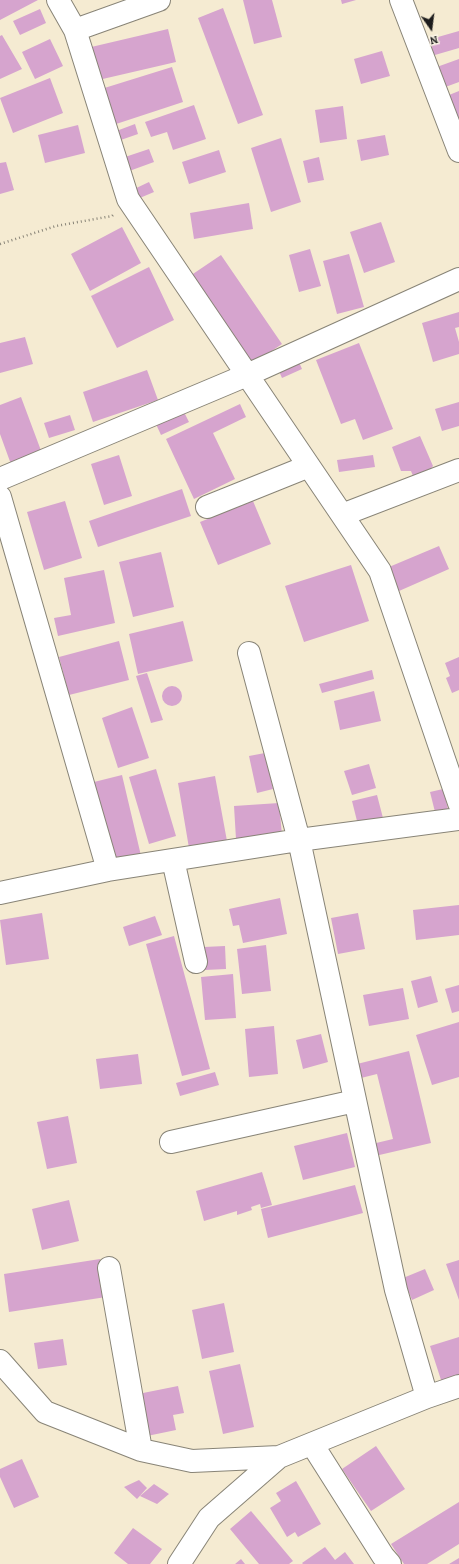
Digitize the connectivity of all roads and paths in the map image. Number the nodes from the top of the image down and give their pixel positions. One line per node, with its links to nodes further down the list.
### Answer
1 (58, 0): 4 (street)
2 (159, 0): 4 (street)
3 (401, 0): 5 (street)
4 (75, 30): 6 (street)
5 (459, 151)
6 (128, 199): 7 (path); 9 (street)
7 (0, 244)
8 (459, 279): 9 (street)
9 (247, 375): 10 (street); 12 (street)
10 (309, 466): 14 (street); 15 (street)
11 (459, 470): 15 (street)
12 (0, 479)
13 (0, 497): 21 (street)
14 (207, 507)
15 (342, 515): 17 (street)
16 (250, 653): 19 (street)
17 (459, 803)
18 (459, 819): 19 (street)
19 (299, 840): 20 (street); 24 (street)
20 (172, 860): 21 (street); 23 (street)
21 (108, 870): 22 (street)
22 (0, 893)
23 (196, 962)
24 (355, 1101): 25 (street); 29 (street)
25 (170, 1142)
26 (109, 1268): 31 (street)
27 (0, 1361): 31 (street)
28 (459, 1386): 29 (street)
29 (427, 1397): 30 (street)
30 (312, 1444): 32 (street); 33 (street)
31 (141, 1450): 32 (street)
32 (279, 1457): 34 (street)
33 (382, 1561)
34 (179, 1564)

